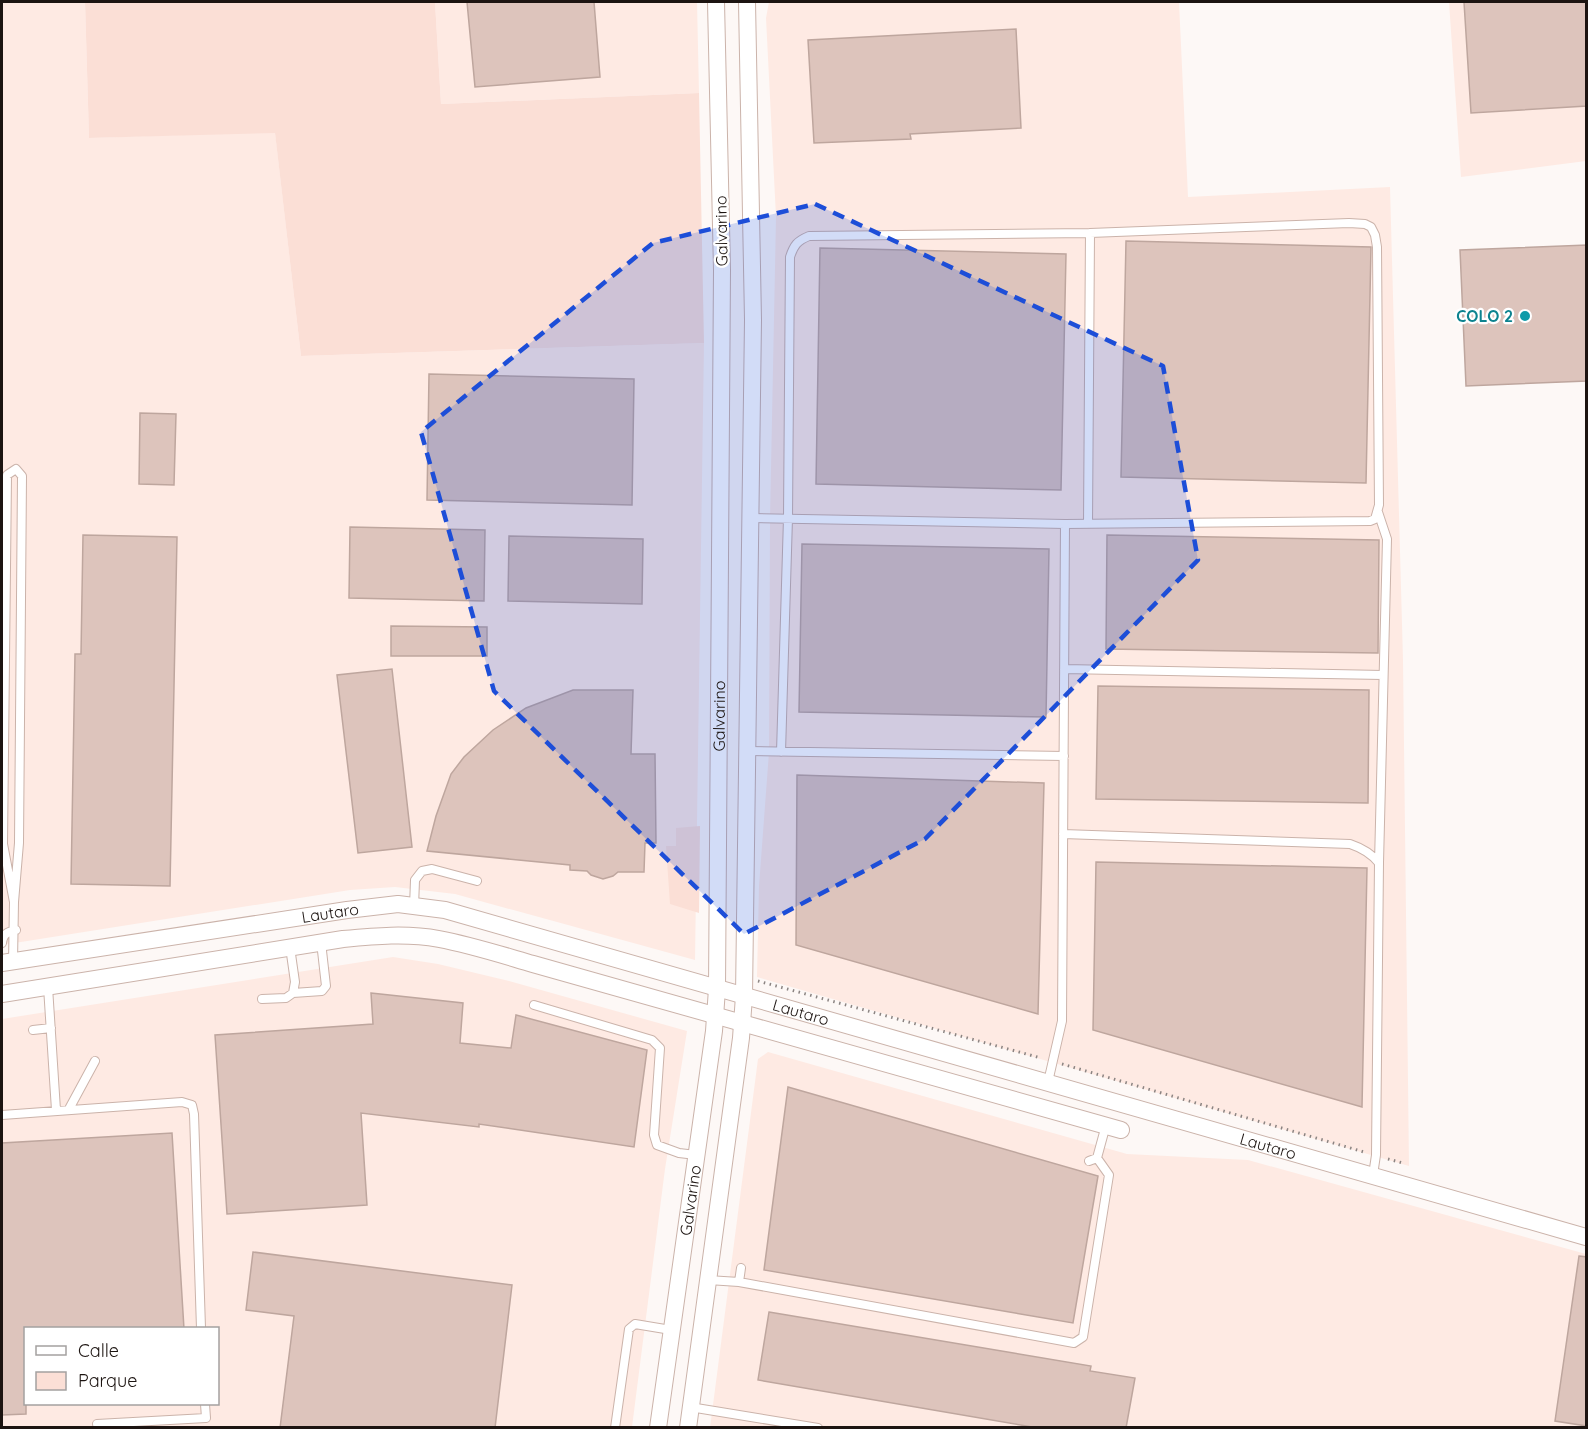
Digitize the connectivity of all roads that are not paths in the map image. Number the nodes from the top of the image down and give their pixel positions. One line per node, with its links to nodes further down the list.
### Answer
1 (716, 2): 25 (street, Galvarino)
2 (747, 2): 5 (street, Galvarino)
3 (1089, 233): 4 (lane); 6 (lane); 8 (lane)
4 (1378, 512): 8 (lane); 10 (lane)
5 (751, 518): 6 (lane); 11 (street, Galvarino)
6 (788, 518): 7 (lane); 12 (lane)
7 (1065, 524): 8 (lane); 9 (lane)
8 (1088, 524)
9 (1064, 669): 10 (lane); 13 (lane)
10 (1383, 675): 15 (lane)
11 (747, 751): 12 (lane); 28 (street, Galvarino)
12 (781, 752): 13 (lane)
13 (1064, 756): 14 (lane)
14 (1064, 834): 15 (lane); 36 (lane)
15 (1379, 863): 42 (lane)
16 (477, 881): 18 (lane)
17 (14, 902): 17 (lane); 19 (lane)
18 (414, 907): 23 (street, Lautaro); 25 (street, Lautaro)
19 (15, 931): 21 (lane); 23 (lane)
20 (321, 942): 22 (street, Lautaro); 26 (lane); 31 (street, Lautaro)
21 (2, 943)
22 (290, 947): 24 (street, Lautaro); 26 (lane)
23 (7, 962)
24 (48, 987): 27 (street, Lautaro); 33 (lane)
25 (717, 989): 28 (street, Lautaro); 31 (street, Galvarino)
26 (294, 993): 29 (lane)
27 (2, 994)
28 (744, 996): 32 (street, Galvarino); 36 (street, Lautaro)
29 (262, 999)
30 (534, 1005): 41 (lane)
31 (716, 1016): 32 (street, Lautaro); 41 (street, Galvarino)
32 (742, 1023): 40 (street, Lautaro); 45 (street, Galvarino)
33 (51, 1028): 34 (lane); 38 (lane)
34 (33, 1030)
35 (95, 1061): 37 (lane)
36 (1048, 1082): 42 (street, Lautaro)
37 (69, 1109): 38 (lane); 47 (lane)
38 (56, 1110): 39 (lane)
39 (2, 1115)
40 (1113, 1128): 46 (lane)
41 (696, 1155): 48 (street, Galvarino)
42 (1373, 1175): 43 (street, Lautaro)
43 (1587, 1237)
44 (741, 1268): 46 (lane)
45 (708, 1280): 46 (lane); 50 (street, Galvarino)
46 (739, 1282)
47 (201, 1327)
48 (672, 1330): 52 (lane); 53 (street, Galvarino)
49 (205, 1405): 51 (lane)
50 (690, 1407): 54 (street, Galvarino); 55 (lane)
51 (97, 1424)
52 (615, 1428)
53 (658, 1428)
54 (688, 1428)
55 (818, 1428)

